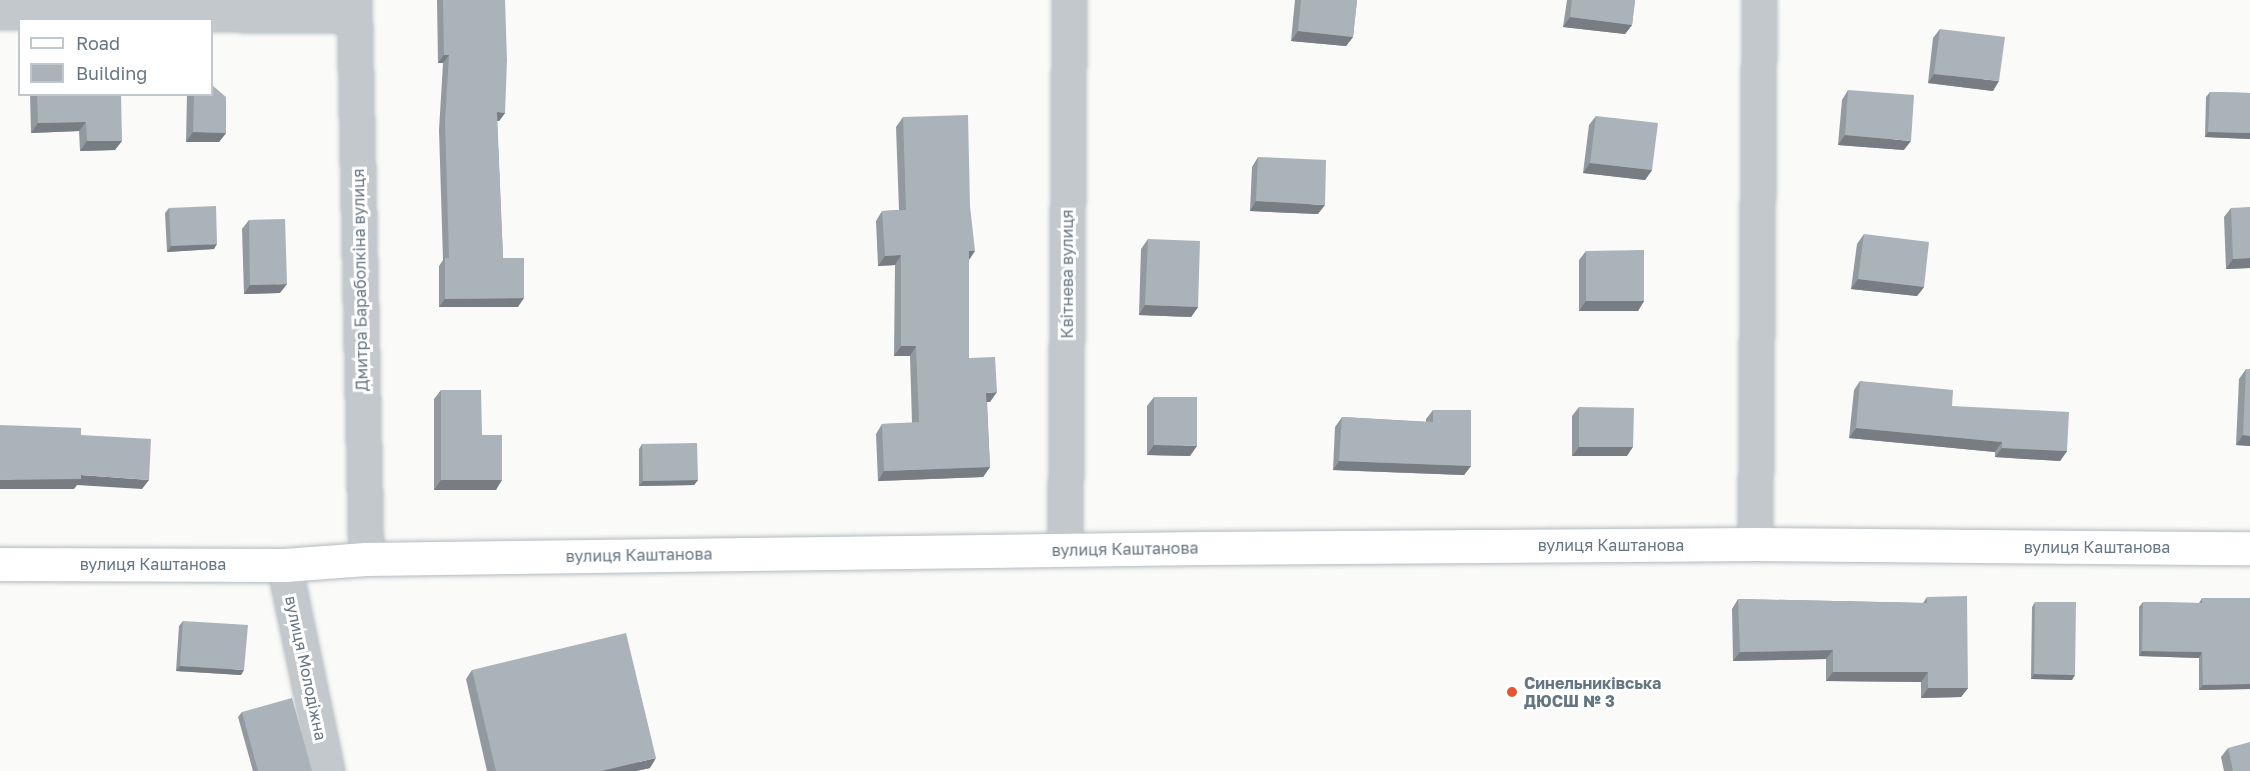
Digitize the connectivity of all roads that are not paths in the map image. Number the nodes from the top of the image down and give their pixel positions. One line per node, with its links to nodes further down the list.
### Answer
1 (1069, 0): 7 (street, Квітнева вулиця)
2 (1759, 0): 5 (street)
3 (354, 8): 4 (street); 8 (street, Дмитра Бараболкіна вулиця)
4 (0, 12)
5 (1755, 544): 6 (street, вулиця Каштанова); 7 (street, вулиця Каштанова)
6 (2250, 548)
7 (1065, 549): 8 (street, вулиця Каштанова)
8 (366, 559): 10 (street, вулиця Каштанова)
9 (0, 564): 10 (street, вулиця Каштанова)
10 (284, 565): 11 (street, вулиця Молодіжна)
11 (327, 771)

